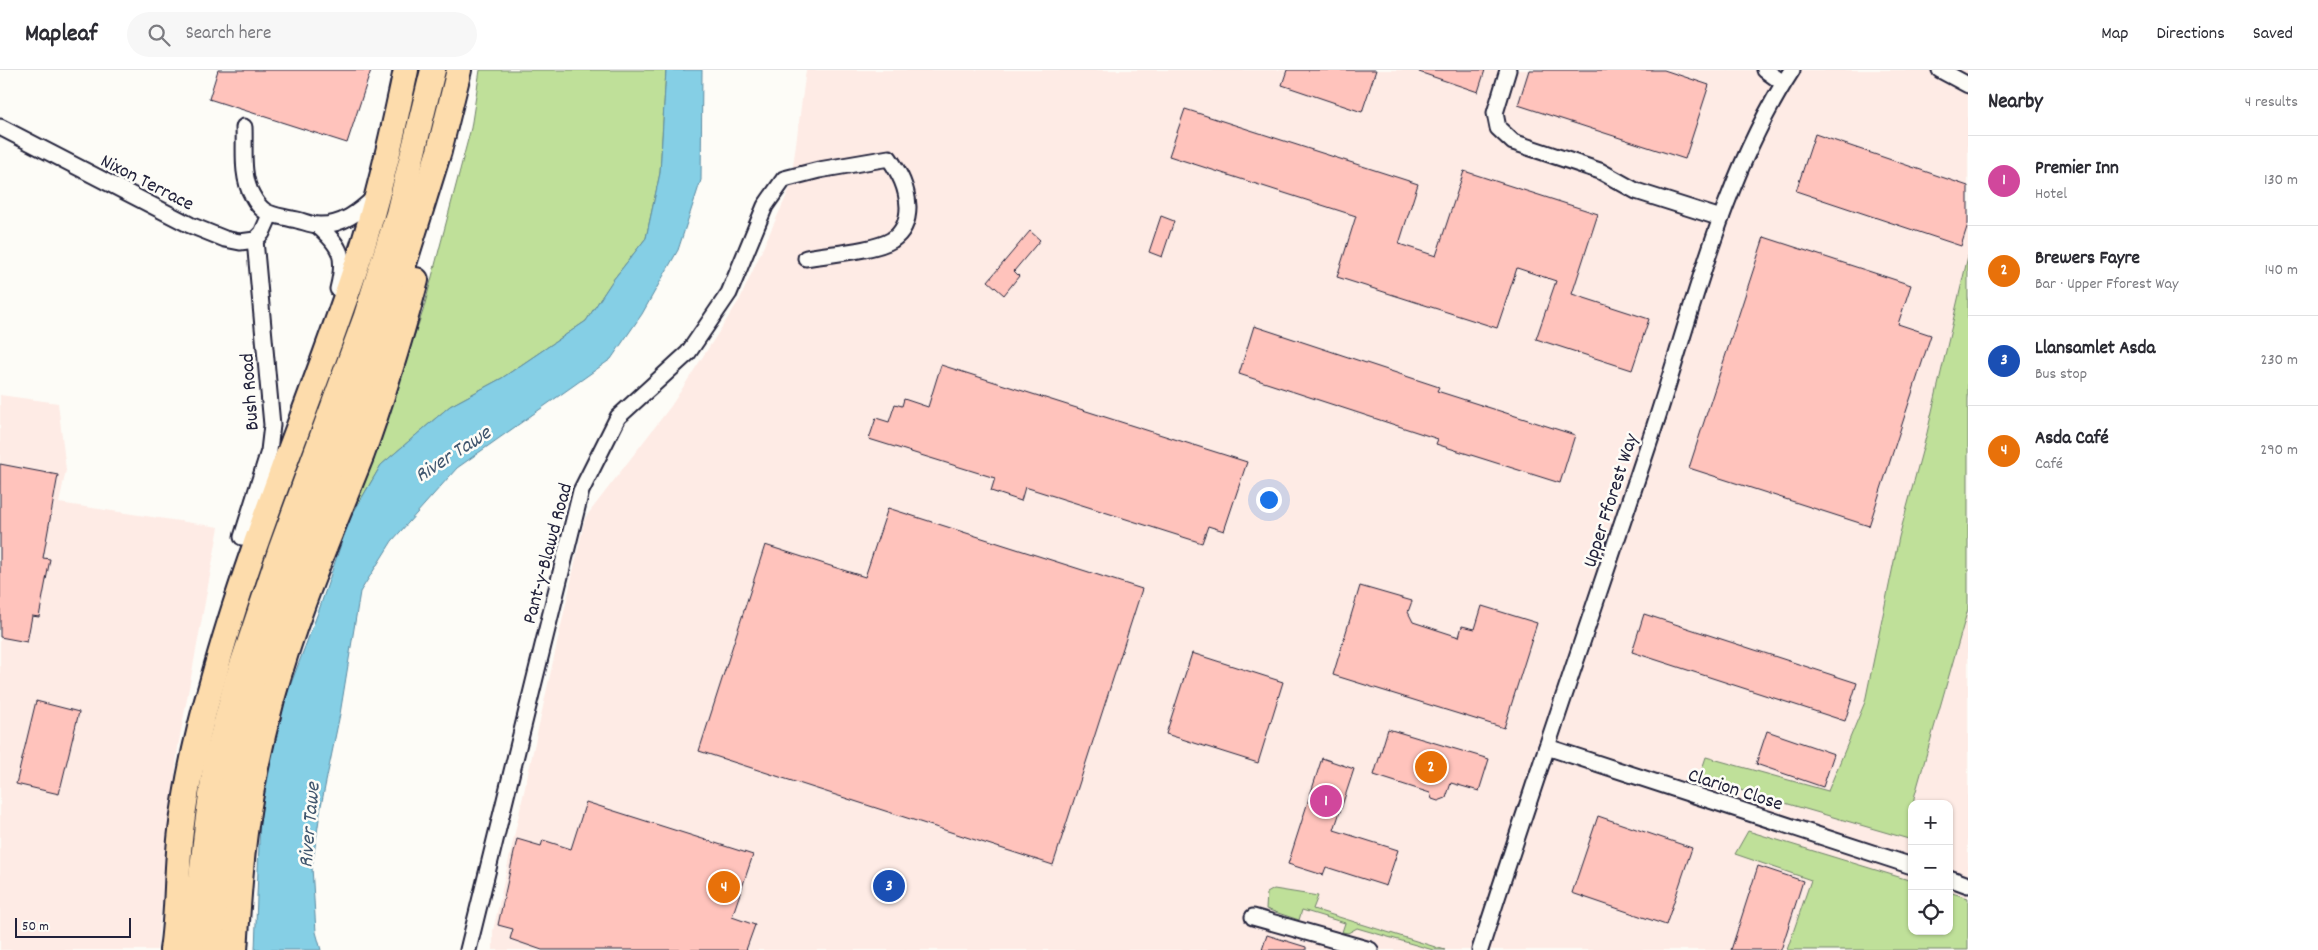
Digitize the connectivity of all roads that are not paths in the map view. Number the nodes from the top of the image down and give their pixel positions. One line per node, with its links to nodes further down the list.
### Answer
1 (406, 70): 13 (main road)
2 (429, 70): 10 (main road)
3 (433, 70): 10 (main road)
4 (459, 70): 15 (main road)
5 (1508, 70): 16 (street)
6 (1765, 70): 8 (street)
7 (1940, 70): 9 (street)
8 (1787, 76): 16 (street, Upper Fforest Way)
9 (1968, 85)
10 (425, 110): 29 (main road)
11 (0, 127): 18 (street, Nixon Terrace)
12 (244, 127): 14 (street)
13 (378, 194): 17 (street); 20 (main road)
14 (270, 215): 17 (street); 18 (street)
15 (421, 216): 30 (main road); 31 (main road)
16 (1721, 218): 22 (street, Upper Fforest Way)
17 (318, 225): 20 (street)
18 (255, 240): 21 (street, Bush Road)
19 (806, 258): 32 (street, Pant-y-Blawd Road)
20 (312, 391): 28 (main road)
21 (242, 537)
22 (1547, 747): 23 (street, Clarion Close); 34 (street, Upper Fforest Way)
23 (1908, 865)
24 (1953, 879): 25 (street)
25 (1968, 884)
26 (1253, 917): 27 (street)
27 (1322, 944): 33 (street)
28 (172, 950)
29 (194, 950)
30 (215, 950)
31 (235, 950)
32 (468, 950)
33 (1370, 950)
34 (1480, 950)

